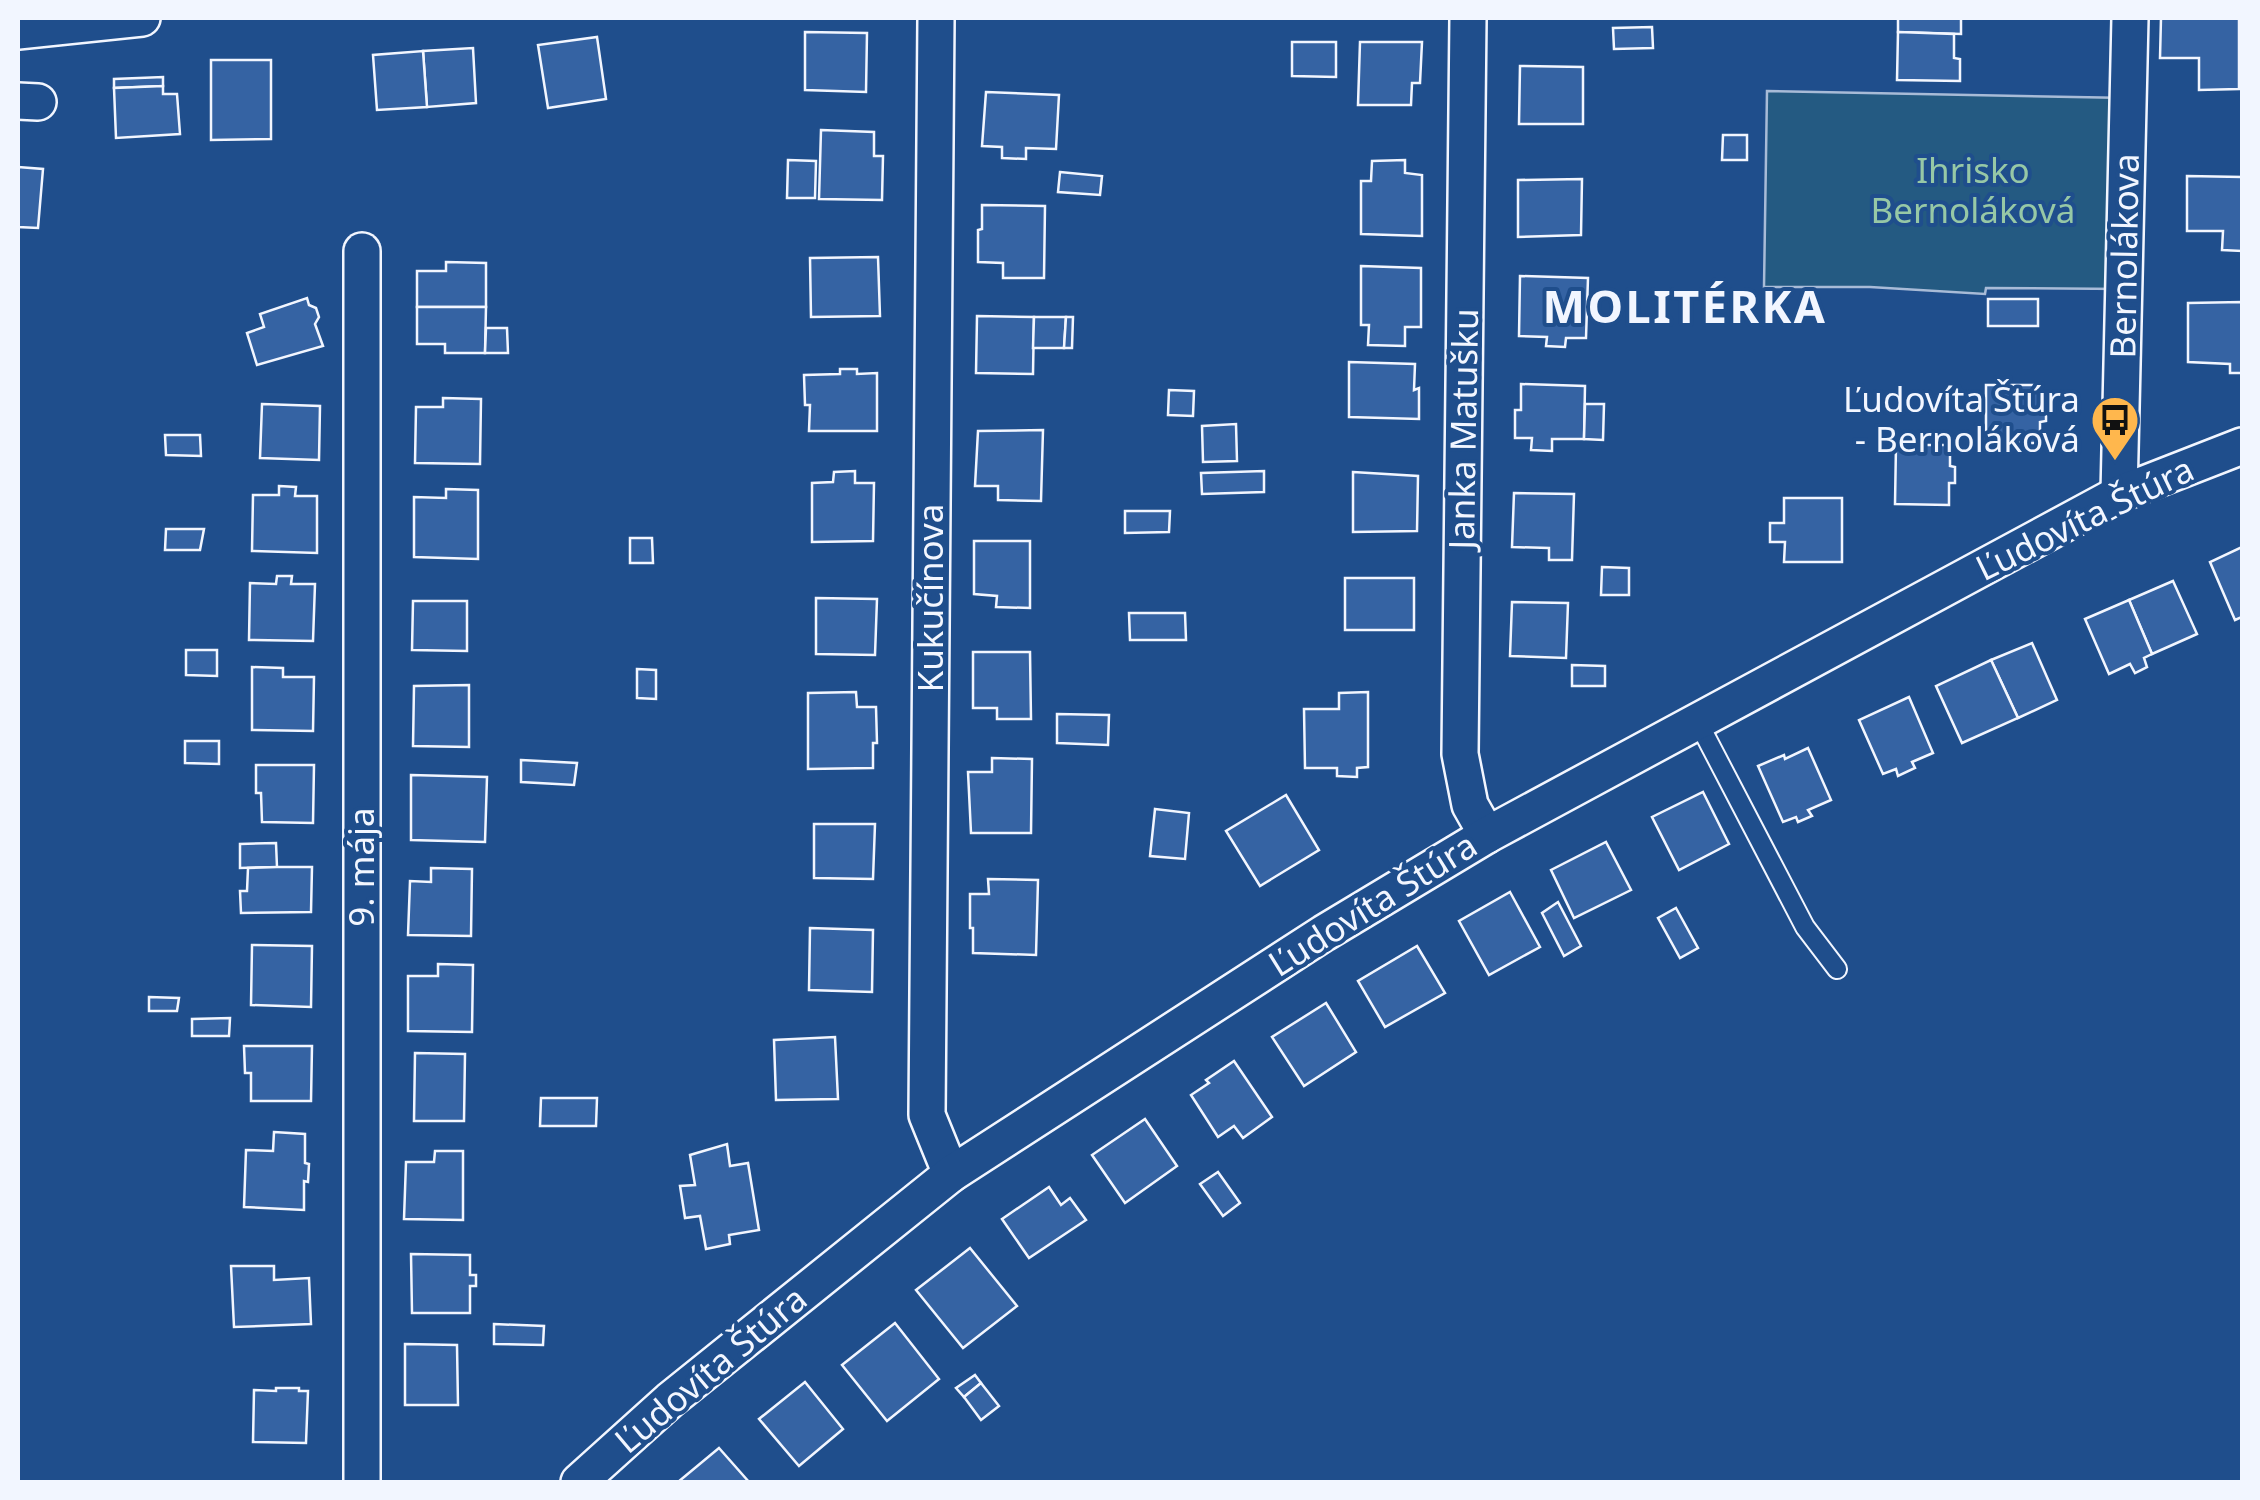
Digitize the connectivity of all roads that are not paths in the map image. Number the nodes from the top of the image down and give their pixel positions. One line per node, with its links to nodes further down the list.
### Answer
1 (142, 18): 5 (street)
2 (936, 18): 12 (street, Kukučínova)
3 (1468, 18): 10 (street, Janka Matušku)
4 (2130, 18): 8 (street, Bernolákova)
5 (18, 31)
6 (362, 251): 13 (street, 9. mája)
7 (2242, 446): 8 (street, Ľudovíta Štúra)
8 (2119, 494): 9 (street, Ľudovíta Štúra)
9 (1698, 722): 10 (street, Ľudovíta Štúra); 11 (lane)
10 (1487, 835): 12 (street, Ľudovíta Štúra)
11 (1838, 968)
12 (951, 1174): 14 (street, Ľudovíta Štúra)
13 (362, 1482)
14 (578, 1482)

